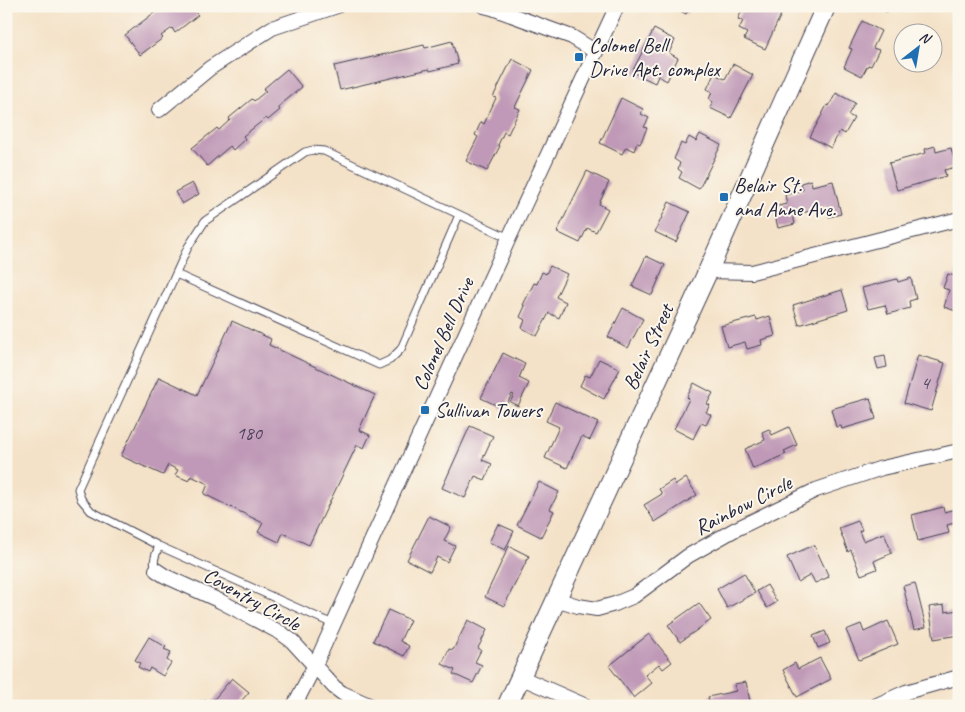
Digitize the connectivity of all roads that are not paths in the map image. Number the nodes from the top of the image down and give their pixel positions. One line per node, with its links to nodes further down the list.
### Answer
1 (337, 6): 6 (street)
2 (484, 6): 5 (street)
3 (617, 6): 5 (street, Colonel Bell Drive)
4 (826, 6): 10 (main road, Belair Street)
5 (596, 52): 9 (street, Colonel Bell Drive)
6 (159, 110)
7 (460, 215): 9 (lane); 11 (lane); 11 (lane)
8 (959, 218): 10 (street)
9 (509, 238): 16 (street, Colonel Bell Drive)
10 (708, 271): 15 (main road, Belair Street)
11 (176, 274): 13 (lane)
12 (959, 451): 15 (street, Rainbow Circle)
13 (159, 546): 14 (lane); 16 (lane)
14 (156, 570): 17 (street, Coventry Circle)
15 (556, 599): 18 (main road, Belair Street)
16 (334, 624): 17 (street, Colonel Bell Drive)
17 (315, 665): 20 (street, Colonel Bell Drive); 21 (street, Coventry Circle)
18 (520, 677): 22 (main road, Belair Street); 23 (street)
19 (959, 677): 24 (street)
20 (294, 706)
21 (371, 706)
22 (507, 706)
23 (586, 706)
24 (875, 706)

